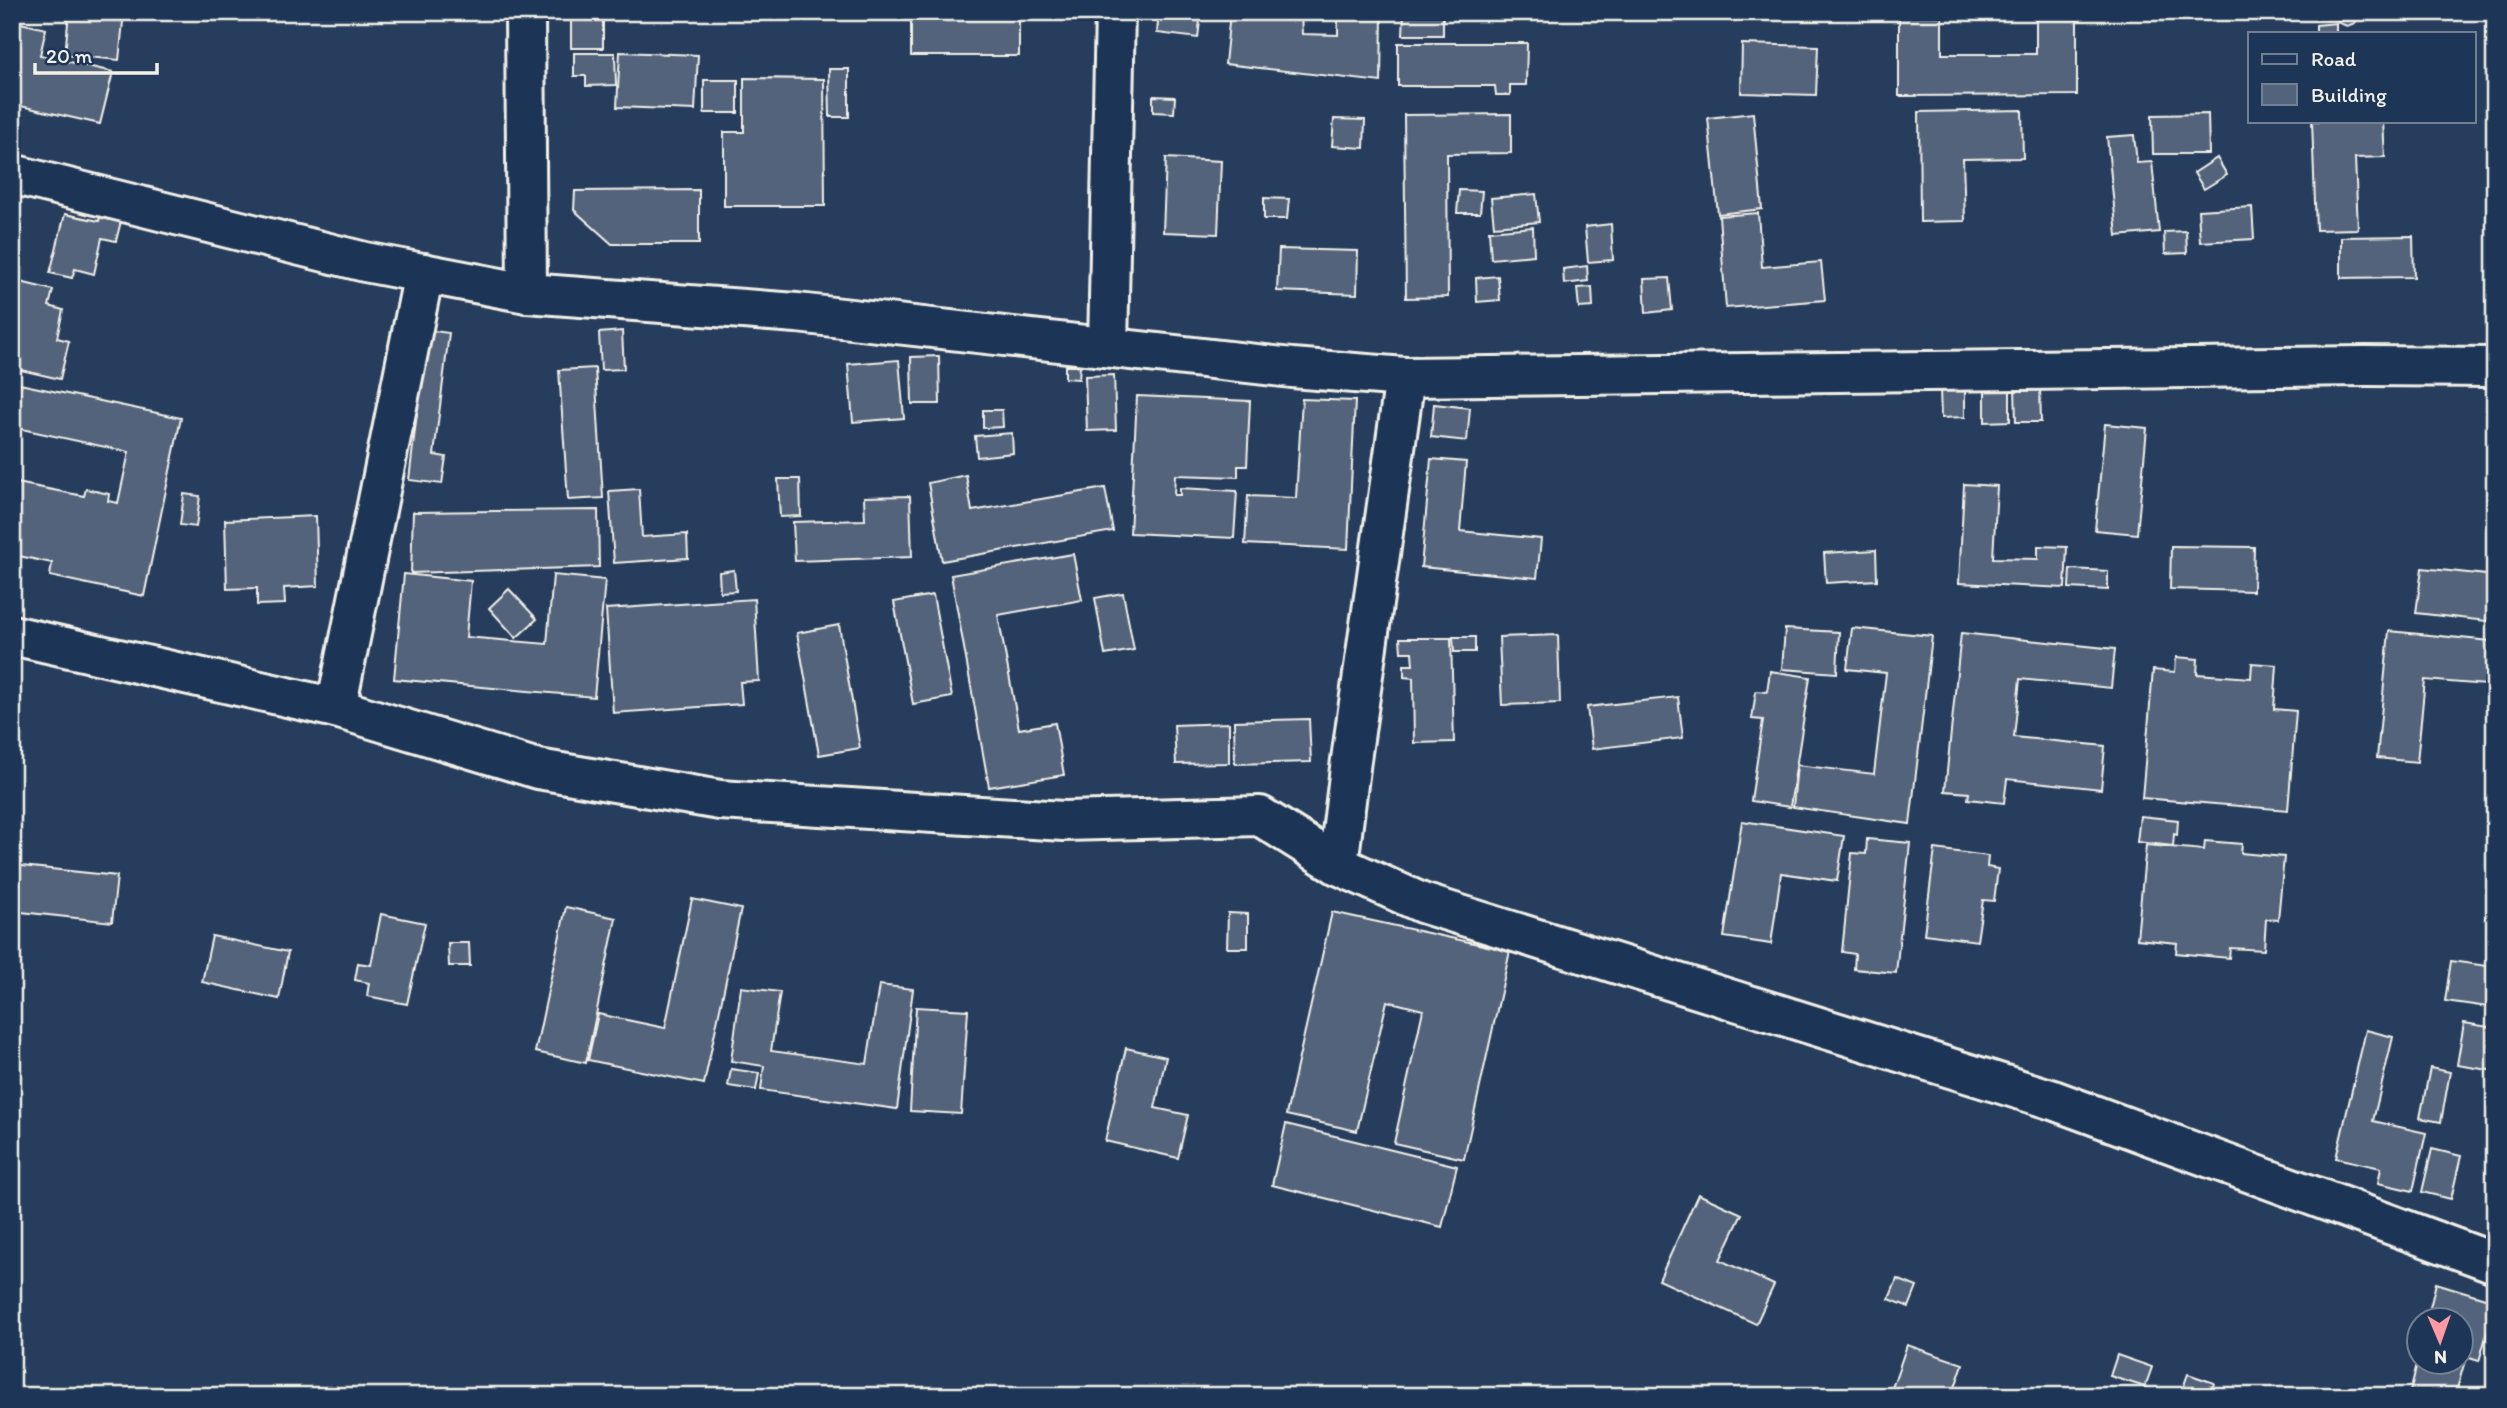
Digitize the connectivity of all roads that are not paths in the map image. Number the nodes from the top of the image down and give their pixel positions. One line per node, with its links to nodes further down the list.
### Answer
1 (525, 12): 5 (street)
2 (1115, 12): 6 (street)
3 (12, 174): 4 (street)
4 (424, 273): 5 (street); 10 (street)
5 (527, 293): 6 (street)
6 (1108, 347): 8 (street)
7 (2495, 367): 8 (street)
8 (1405, 377): 11 (street)
9 (12, 635): 10 (street)
10 (336, 708): 11 (street)
11 (1338, 865): 12 (street)
12 (2495, 1263)

